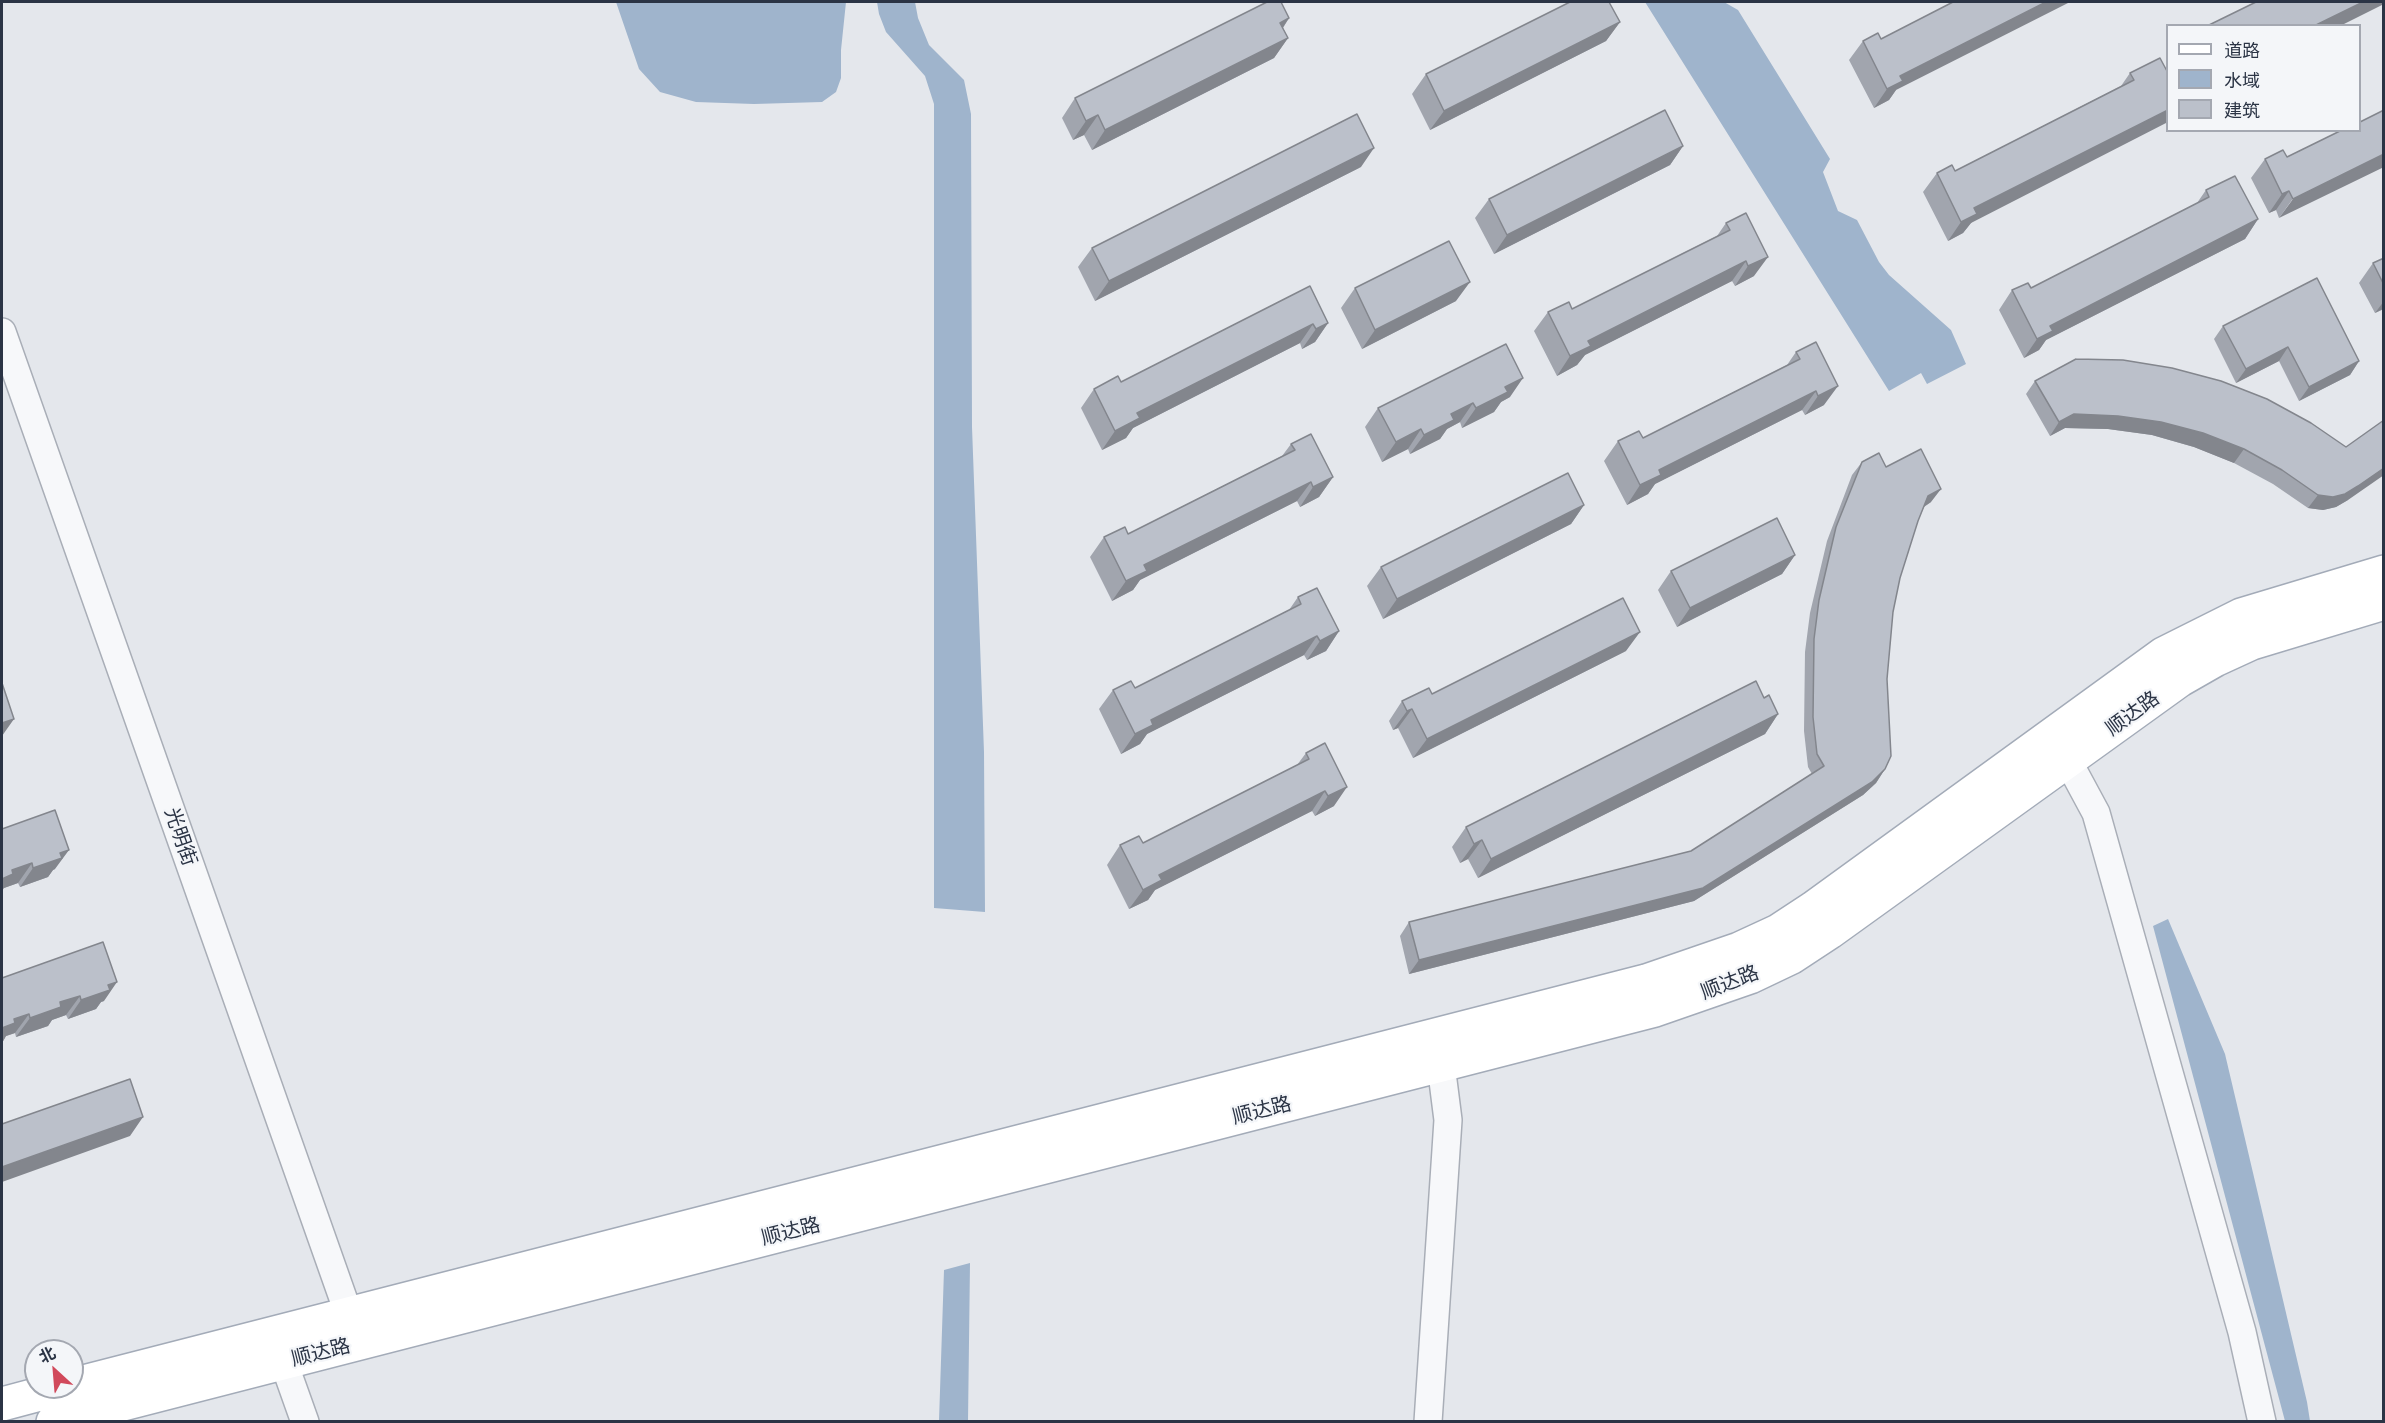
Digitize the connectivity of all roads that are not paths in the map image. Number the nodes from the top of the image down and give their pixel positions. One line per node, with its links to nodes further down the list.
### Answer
1 (2, 332): 6 (street, 光明街)
2 (2384, 572): 6 (main road, 顺达路)
3 (2384, 603): 4 (main road, 顺达路)
4 (2068, 760): 5 (main road, 顺达路); 14 (street)
5 (1441, 1065): 6 (main road, 顺达路); 13 (street)
6 (354, 1329): 7 (main road, 顺达路); 8 (main road, 顺达路)
7 (284, 1363): 11 (main road, 顺达路); 12 (street)
8 (84, 1383)
9 (24, 1398): 10 (main road)
10 (2, 1404)
11 (53, 1422)
12 (305, 1422)
13 (1428, 1422)
14 (2262, 1422)

